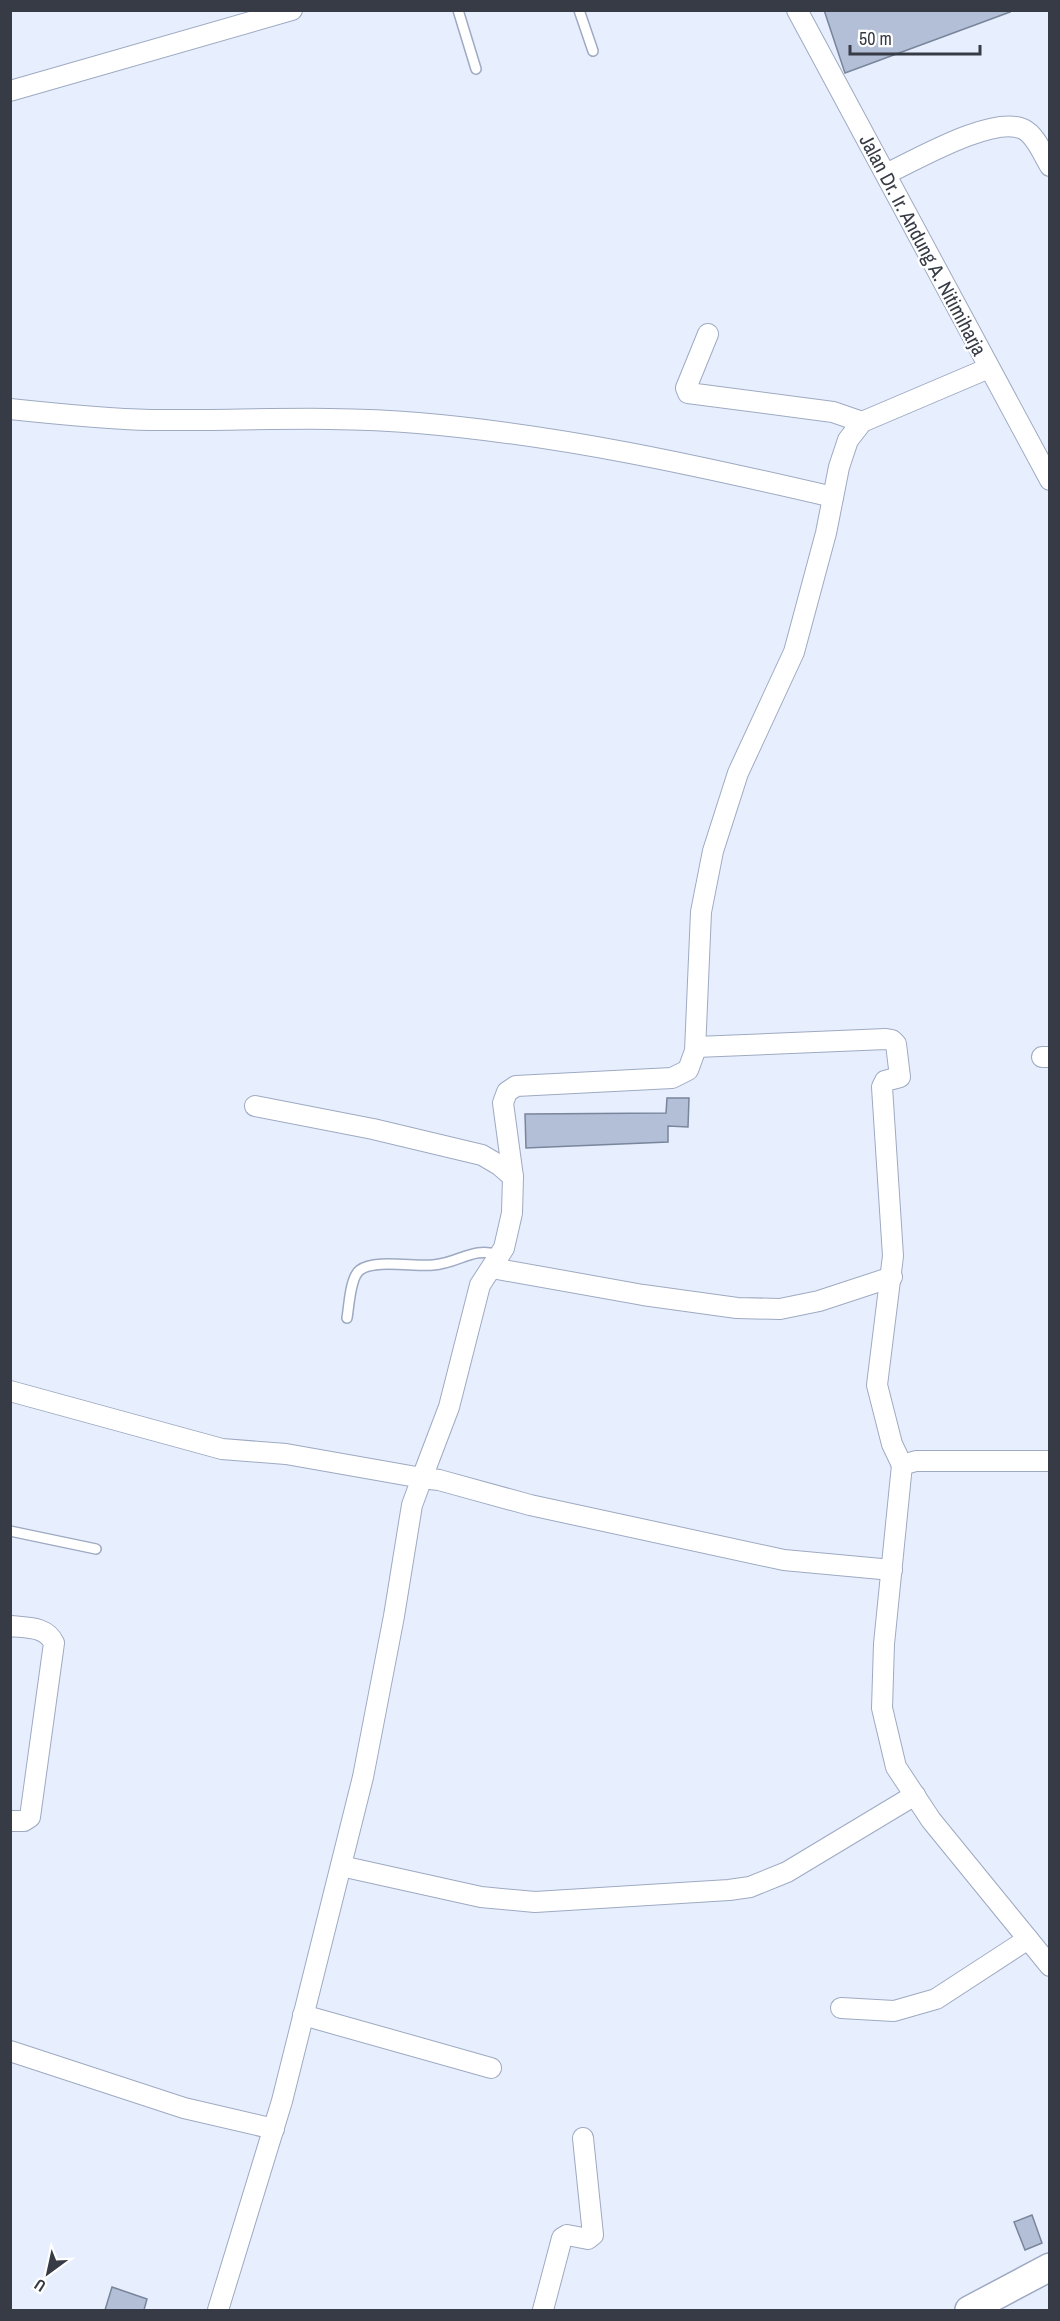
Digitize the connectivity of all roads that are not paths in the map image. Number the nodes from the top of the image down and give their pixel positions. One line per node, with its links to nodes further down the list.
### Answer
1 (292, 10): 7 (street)
2 (458, 10): 6 (lane)
3 (579, 10): 5 (lane)
4 (797, 10): 9 (street, Jalan Dr. Ir. Andung A. Nitimiharja)
5 (593, 51)
6 (476, 69)
7 (10, 91)
8 (1050, 166): 9 (street)
9 (886, 174): 11 (street, Jalan Dr. Ir. Andung A. Nitimiharja)
10 (708, 334): 13 (street)
11 (989, 368): 13 (street); 14 (street, Jalan Dr. Ir. Andung A. Nitimiharja)
12 (10, 409): 15 (street)
13 (862, 422): 15 (street)
14 (1050, 480)
15 (833, 497): 16 (street)
16 (696, 1047): 18 (street); 20 (street)
17 (255, 1106): 18 (street)
18 (513, 1178): 19 (street)
19 (496, 1262): 20 (street); 21 (lane); 25 (street)
20 (892, 1277): 24 (street)
21 (347, 1318)
22 (10, 1390): 25 (street)
23 (1050, 1461): 24 (street)
24 (902, 1465): 28 (street)
25 (422, 1478): 28 (street); 32 (street)
26 (10, 1531): 27 (lane)
27 (96, 1549)
28 (892, 1570): 30 (street)
29 (10, 1626): 31 (street)
30 (915, 1795): 32 (street); 33 (street)
31 (10, 1821)
32 (341, 1866): 36 (street)
33 (1028, 1939): 34 (street); 35 (street)
34 (1050, 1966)
35 (841, 2008)
36 (303, 2015): 38 (street); 39 (street)
37 (10, 2051): 39 (street)
38 (491, 2068)
39 (274, 2129): 42 (street)
40 (583, 2138): 43 (street)
41 (1050, 2267): 44 (main road)
42 (218, 2310)
43 (543, 2310)
44 (969, 2310)

